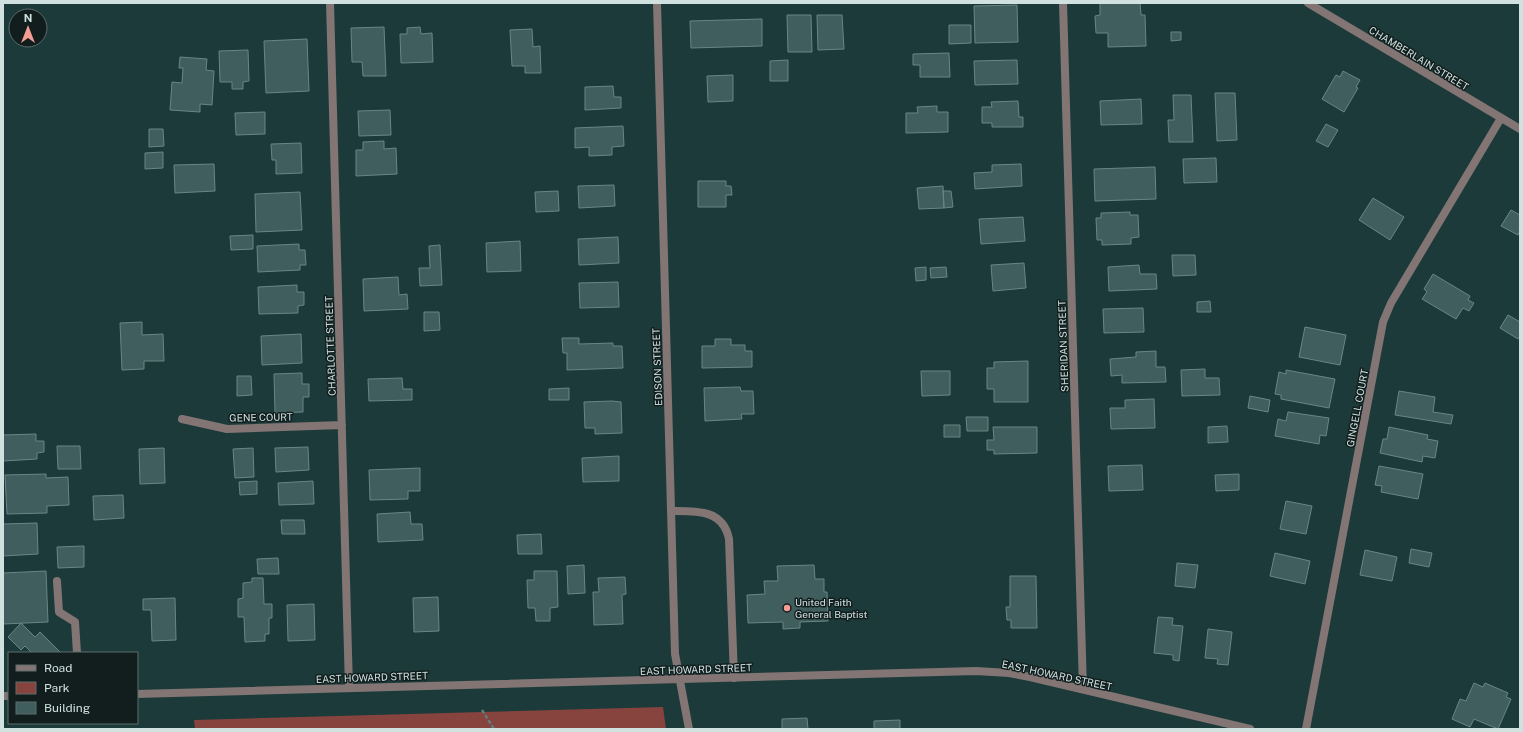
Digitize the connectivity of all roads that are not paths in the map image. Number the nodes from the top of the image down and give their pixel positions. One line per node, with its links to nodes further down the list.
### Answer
1 (330, 3): 8 (street, CHARLOTTE STREET)
2 (657, 3): 9 (street, EDISON STREET)
3 (1063, 3): 15 (street, SHERIDAN STREET)
4 (1308, 3): 5 (street, CHAMBERLAIN STREET)
5 (1501, 118): 6 (street, CHAMBERLAIN STREET); 19 (street, GINGELL COURT)
6 (1520, 130)
7 (182, 419): 8 (street, GENE COURT)
8 (342, 426): 14 (street, CHARLOTTE STREET)
9 (671, 511): 12 (street); 13 (street, EDISON STREET)
10 (57, 581): 11 (street)
11 (77, 652)
12 (734, 678): 13 (street, EAST HOWARD STREET); 15 (street, EAST HOWARD STREET)
13 (680, 679): 14 (street, EAST HOWARD STREET); 17 (street, EDISON STREET)
14 (349, 688): 16 (street, EAST HOWARD STREET)
15 (1082, 689): 18 (street, EAST HOWARD STREET)
16 (138, 694)
17 (689, 729)
18 (1250, 729)
19 (1306, 729)

